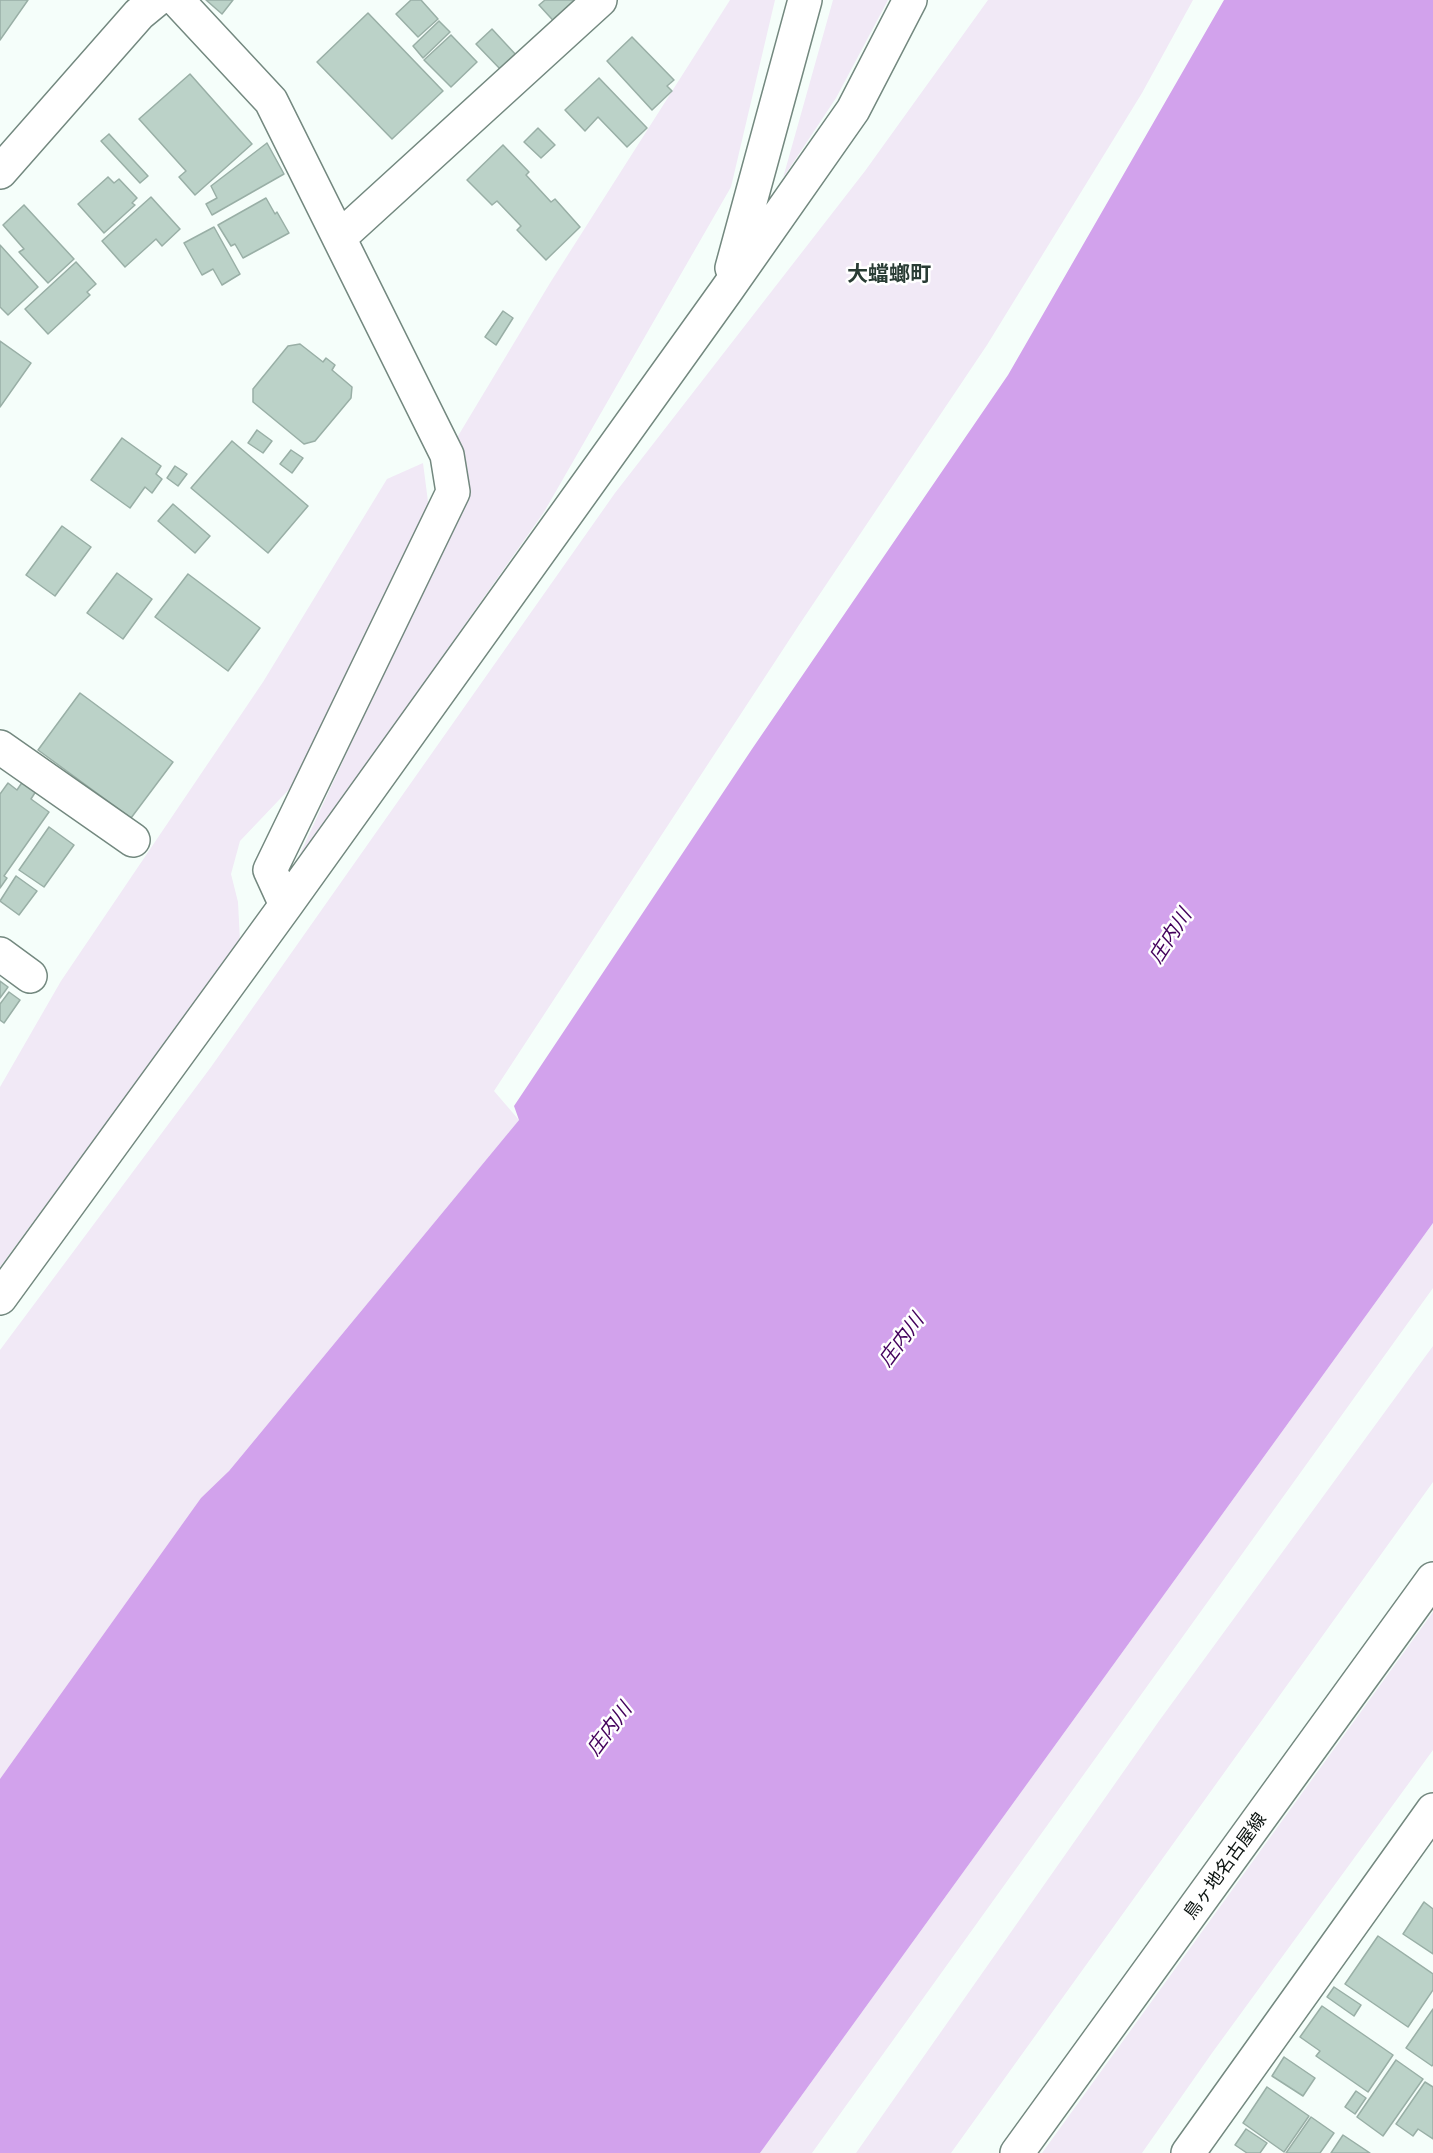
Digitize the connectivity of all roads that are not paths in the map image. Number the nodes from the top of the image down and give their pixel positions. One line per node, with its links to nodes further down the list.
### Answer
1 (177, 0): 7 (street)
2 (600, 0): 7 (street)
3 (805, 0): 8 (street)
4 (909, 0): 8 (street)
5 (138, 5): 6 (street)
6 (0, 172)
7 (339, 238): 11 (street)
8 (726, 291): 11 (street)
9 (0, 747): 10 (street)
10 (133, 840)
11 (286, 905): 14 (street)
12 (0, 954): 13 (street)
13 (30, 976)
14 (0, 1298)
15 (1433, 1579): 17 (street, 鳥ヶ地名古屋線)
16 (1429, 1823): 18 (street)
17 (1017, 2153)
18 (1188, 2153)

